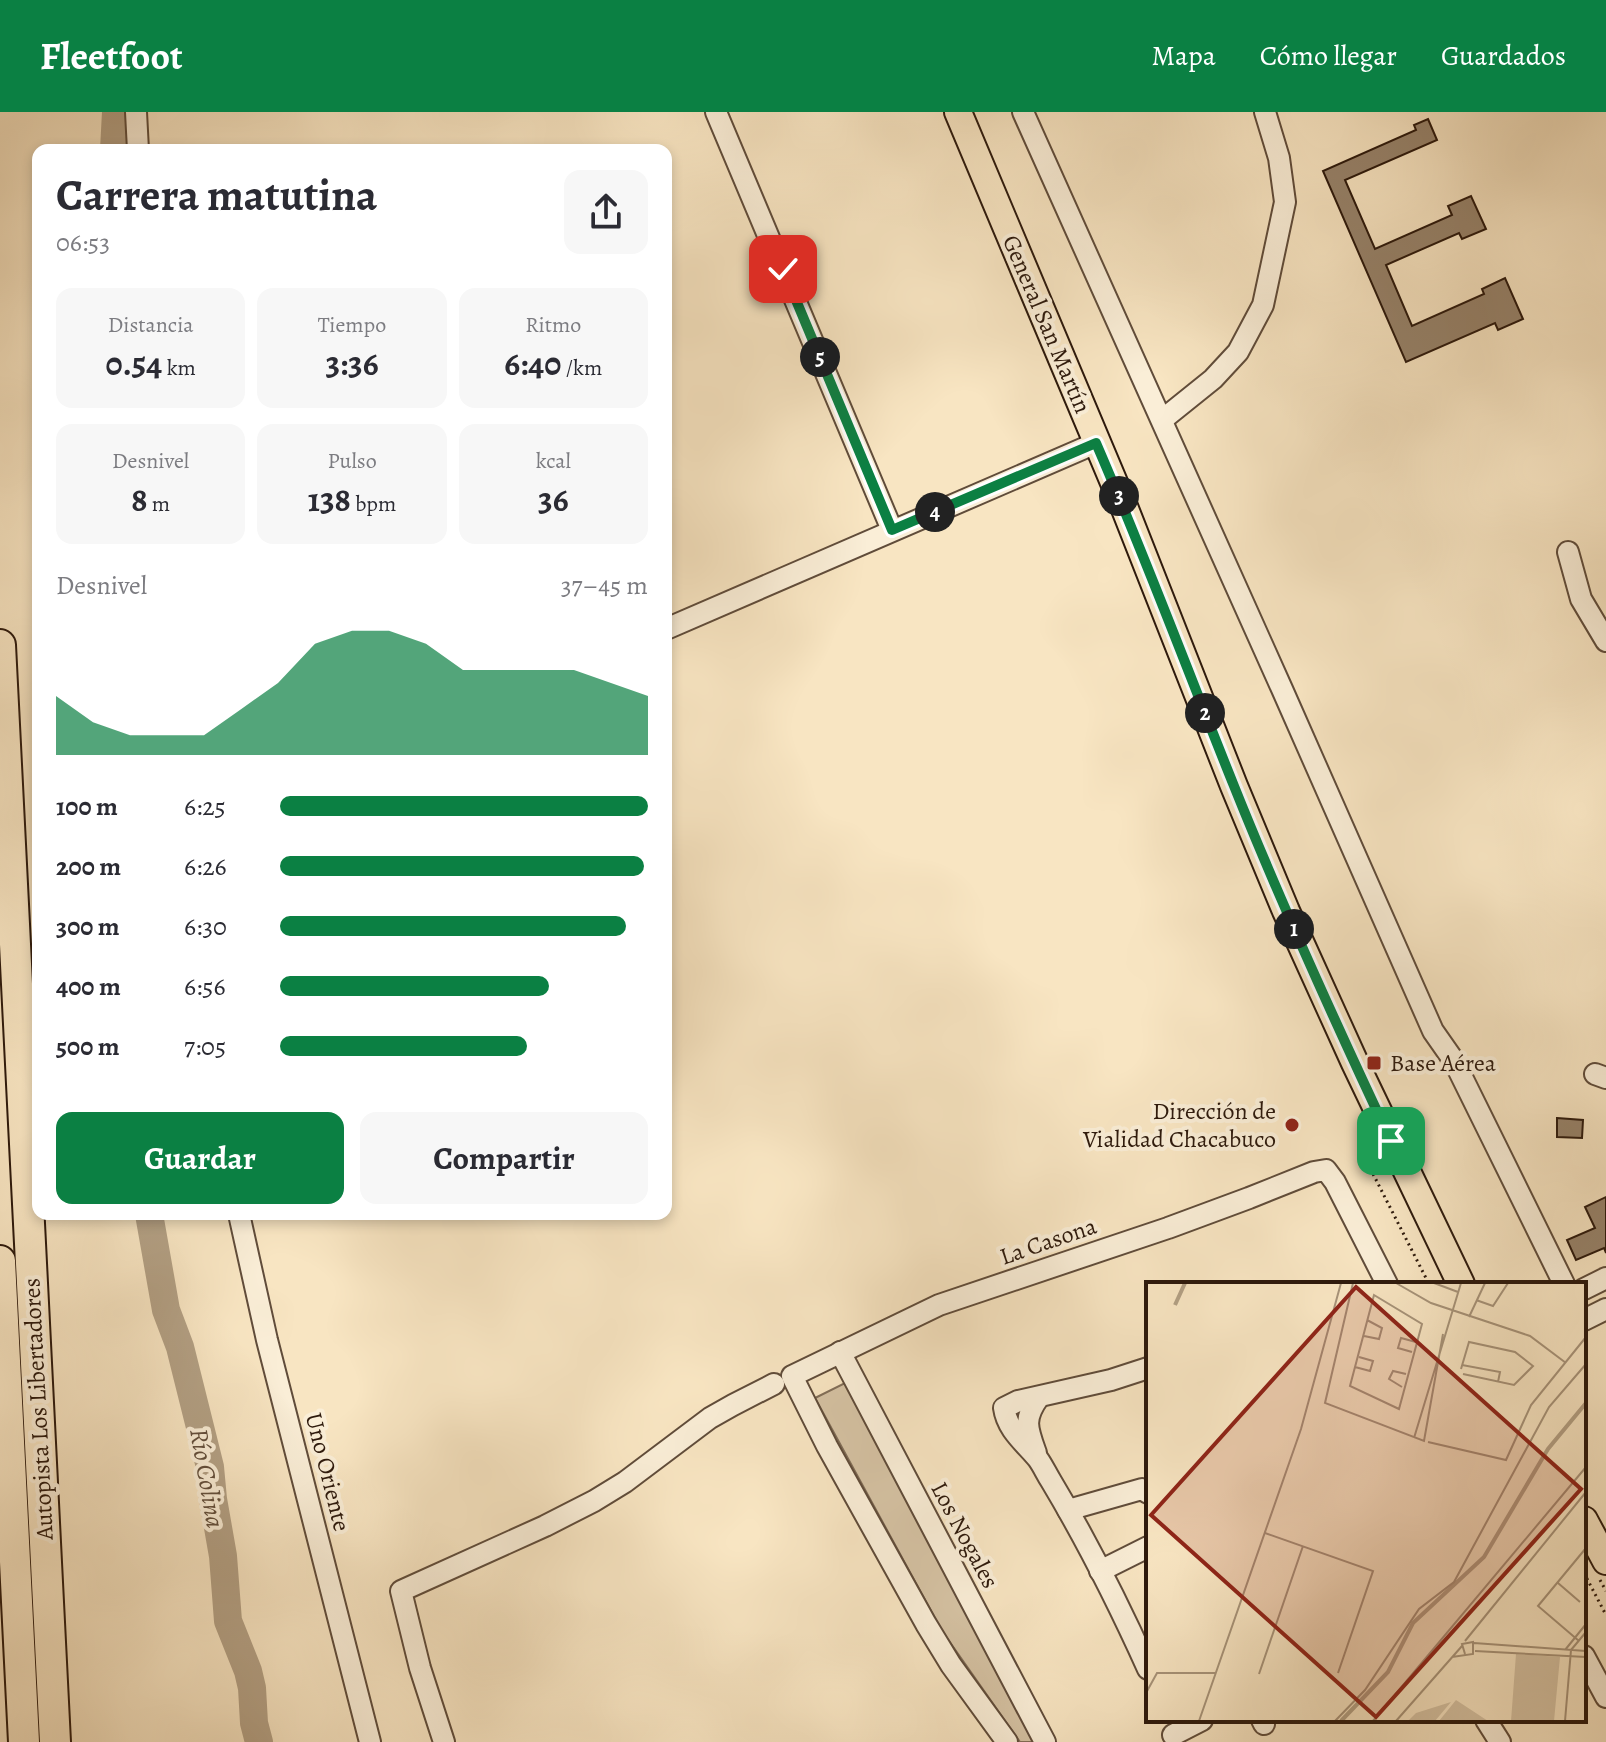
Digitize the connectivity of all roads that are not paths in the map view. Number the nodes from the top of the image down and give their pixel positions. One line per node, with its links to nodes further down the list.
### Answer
1 (136, 112): 6 (street)
2 (716, 112): 9 (street)
3 (958, 112): 8 (main road, General San Martín)
4 (1023, 112): 7 (street)
5 (1265, 112): 7 (street)
6 (138, 144)
7 (1162, 420): 19 (street)
8 (1096, 443): 9 (street); 18 (main road, General San Martín)
9 (892, 530): 11 (street)
10 (1568, 552): 12 (street)
11 (672, 626)
12 (1606, 641)
13 (0, 645): 40 (highway, Autopista Los Libertadores)
14 (240, 1220): 41 (street, Uno Oriente)
15 (0, 1261): 39 (highway, Autopista Los Libertadores)
16 (1606, 1278): 20 (street)
17 (1386, 1282): 23 (street, La Casona)
18 (1460, 1282)
19 (1563, 1282)
20 (1586, 1288)
21 (1606, 1309): 22 (street)
22 (1586, 1319)
23 (840, 1352): 25 (street, La Casona); 44 (street, Los Nogales)
24 (1146, 1369): 27 (street)
25 (783, 1380): 42 (street, La Casona); 43 (street)
26 (1146, 1492): 27 (street)
27 (1068, 1510): 31 (street)
28 (1586, 1524): 30 (main road)
29 (1146, 1548): 31 (street)
30 (1606, 1561)
31 (1100, 1571): 33 (street)
32 (1586, 1660): 34 (street)
33 (1146, 1665)
34 (1606, 1697)
35 (1197, 1722): 38 (street)
36 (1485, 1722): 45 (street)
37 (1486, 1722): 46 (street)
38 (1172, 1732)
39 (24, 1742)
40 (55, 1742)
41 (370, 1742)
42 (444, 1742)
43 (1007, 1742)
44 (1045, 1742)
45 (1489, 1742)
46 (1500, 1742)

